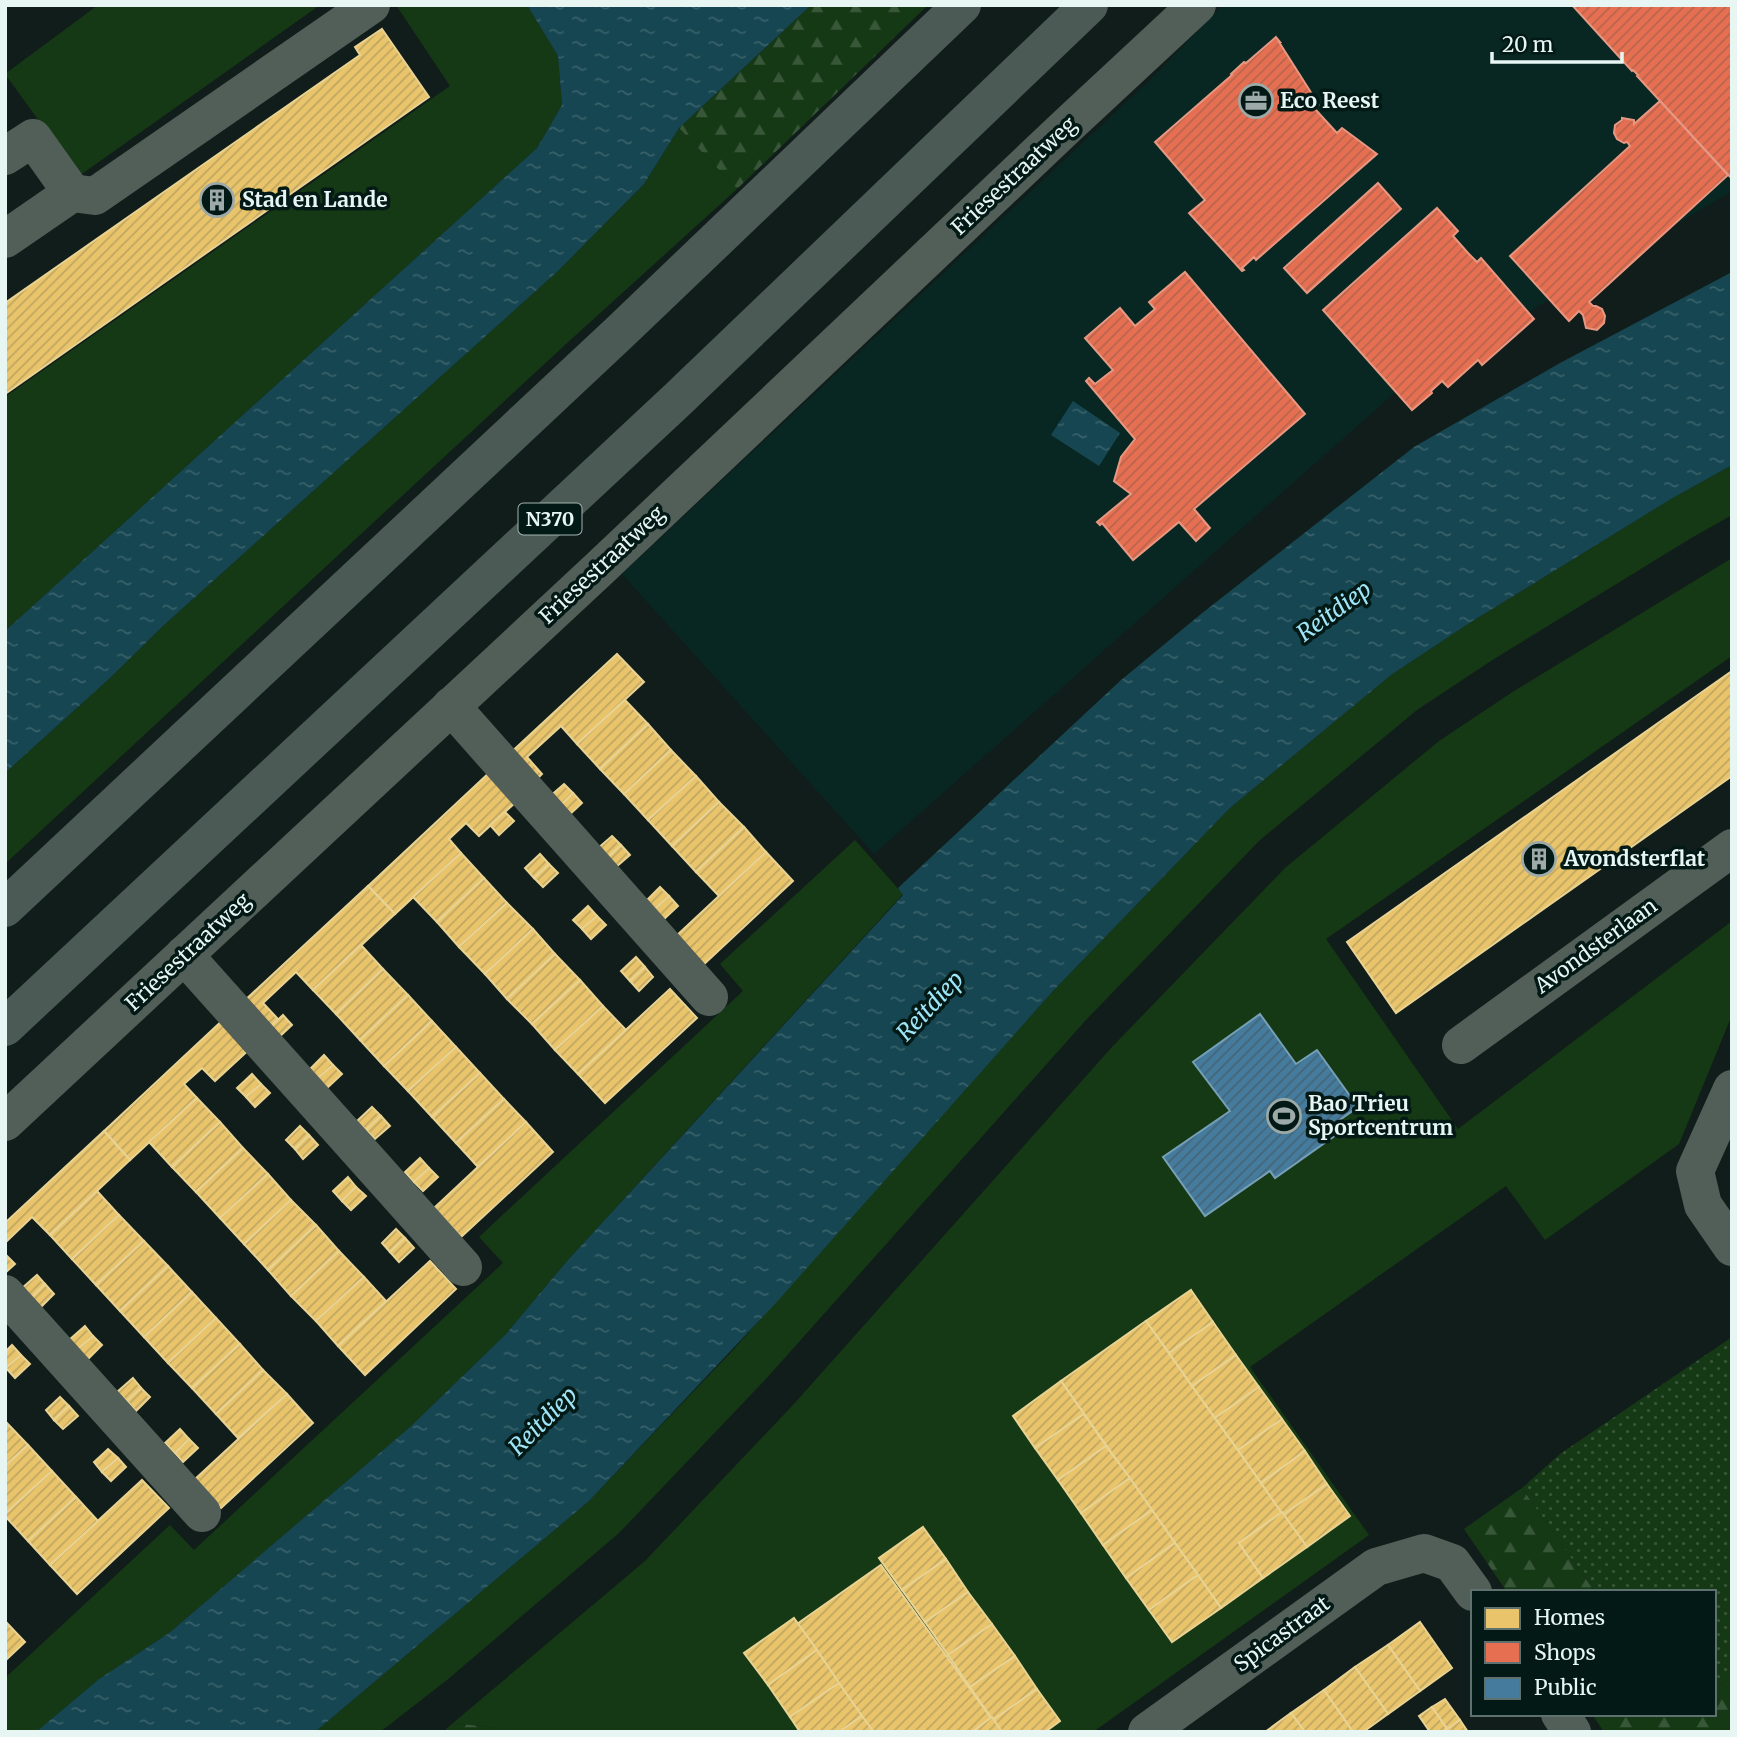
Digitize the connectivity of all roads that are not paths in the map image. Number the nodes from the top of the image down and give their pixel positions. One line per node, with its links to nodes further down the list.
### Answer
1 (371, 5): 6 (street)
2 (962, 5): 10 (highway)
3 (1089, 5): 13 (highway, N370)
4 (1197, 5): 8 (street, Friesestraatweg)
5 (5, 156): 6 (street)
6 (72, 193): 7 (street)
7 (5, 239)
8 (451, 706): 11 (street, Friesestraatweg); 12 (street)
9 (1732, 848): 14 (street, Avondsterlaan)
10 (5, 908)
11 (184, 955): 16 (street, Friesestraatweg); 18 (street)
12 (709, 997)
13 (5, 1027)
14 (1461, 1045)
15 (1732, 1089): 17 (street)
16 (5, 1122)
17 (1732, 1247)
18 (463, 1267)
19 (5, 1294): 20 (street)
20 (202, 1513)
21 (1472, 1590): 23 (street, Spicastraat)
22 (1561, 1716): 24 (street)
23 (1147, 1732)
24 (1572, 1732)

